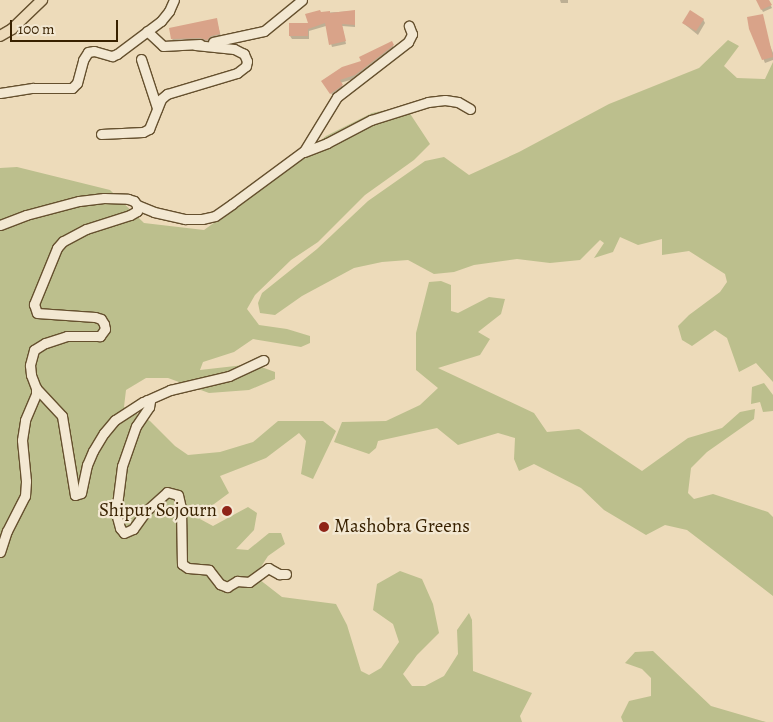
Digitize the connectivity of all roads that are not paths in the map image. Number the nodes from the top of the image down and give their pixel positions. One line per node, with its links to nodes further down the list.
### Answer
1 (42, 0): 6 (main road)
2 (174, 0): 5 (street)
3 (302, 0): 7 (street)
4 (409, 26): 13 (street)
5 (147, 31): 7 (street); 9 (street)
6 (0, 36)
7 (195, 45): 10 (street)
8 (141, 60): 10 (street)
9 (0, 93)
10 (157, 108): 12 (street)
11 (470, 109): 13 (street)
12 (101, 134)
13 (301, 153): 14 (street)
14 (137, 206): 15 (street); 17 (street)
15 (0, 225)
16 (263, 360): 18 (street)
17 (36, 388): 18 (street); 19 (street)
18 (147, 400): 20 (street)
19 (0, 552)
20 (286, 574)

